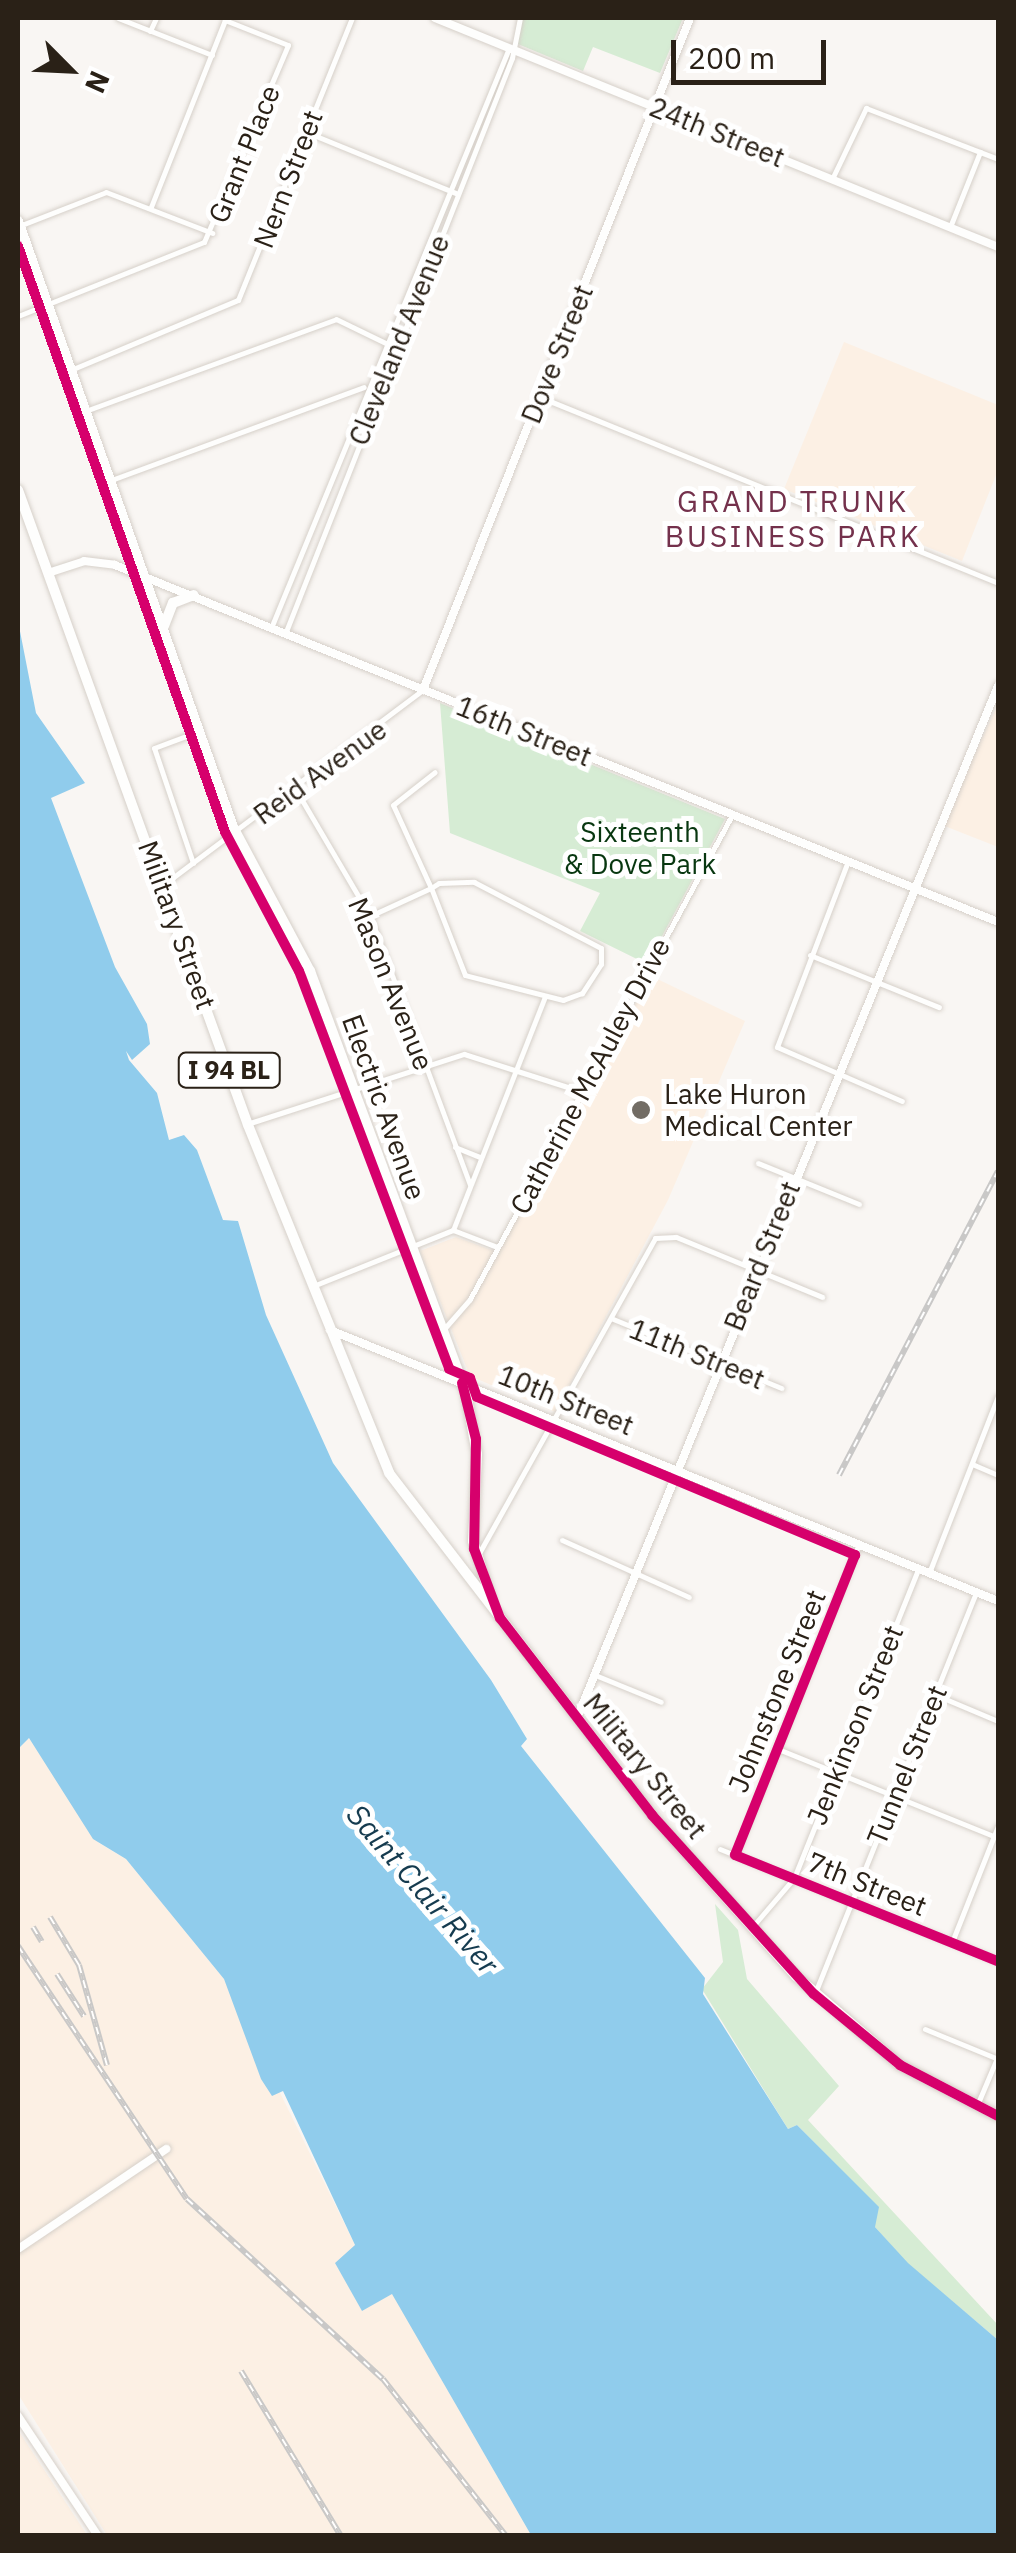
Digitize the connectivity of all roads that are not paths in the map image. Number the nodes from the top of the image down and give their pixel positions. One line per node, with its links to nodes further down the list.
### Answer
1 (118, 18): 8 (street)
2 (156, 18): 8 (street)
3 (352, 18): 12 (street, Nern Street)
4 (435, 18): 9 (street, 24th Street)
5 (520, 18): 9 (street, Cleveland Avenue)
6 (690, 18): 11 (street, Dove Street)
7 (226, 20): 10 (street); 21 (street, Grant Place)
8 (150, 31): 10 (street)
9 (509, 48): 11 (street, 24th Street); 16 (street, Cleveland Avenue); 17 (street, Cleveland Avenue)
10 (212, 55): 18 (street)
11 (655, 107): 15 (street, 24th Street); 29 (street, Dove Street)
12 (306, 132): 16 (street); 27 (street, Nern Street)
13 (980, 152): 14 (street); 15 (street); 20 (street)
14 (998, 159)
15 (832, 179): 20 (street, 24th Street)
16 (445, 189): 17 (street); 25 (street, Cleveland Avenue)
17 (458, 194): 26 (street, Cleveland Avenue)
18 (151, 207): 19 (street); 21 (street)
19 (18, 223): 23 (main road, Electric Avenue / I 94 BL)
20 (950, 227): 22 (street, 24th Street)
21 (212, 233): 23 (street, Grant Place)
22 (998, 247)
23 (48, 304): 24 (street, Grant Place); 27 (main road, Electric Avenue / I 94 BL)
24 (18, 316)
25 (386, 338): 26 (street); 28 (street, Cleveland Avenue); 30 (street)
26 (396, 348): 39 (street, Cleveland Avenue)
27 (73, 369): 30 (main road, Electric Avenue / I 94 BL)
28 (367, 386): 31 (street); 38 (street, Cleveland Avenue)
29 (540, 398): 35 (street); 41 (street, Dove Street)
30 (88, 410): 31 (main road, Electric Avenue / I 94 BL)
31 (114, 479): 34 (main road, Electric Avenue / I 94 BL)
32 (18, 490): 33 (main road, Military Street / I 94 BL)
33 (48, 574): 34 (street, 16th Street); 49 (main road, Military Street / I 94 BL)
34 (148, 578): 36 (street, 16th Street); 37 (main road, Electric Avenue / I 94 BL)
35 (998, 583)
36 (194, 595): 37 (main road); 38 (street, 16th Street)
37 (164, 626): 42 (main road, Electric Avenue / I 94 BL)
38 (270, 628): 39 (street, 16th Street)
39 (284, 634): 41 (street, 16th Street)
40 (998, 686): 50 (street, Beard Street)
41 (423, 690): 44 (street, Reid Avenue); 45 (street, 16th Street)
42 (200, 732): 46 (main road, Electric Avenue / I 94 BL); 48 (street)
43 (434, 772): 51 (street)
44 (296, 790): 46 (street, Reid Avenue); 52 (street, Mason Avenue)
45 (732, 814): 47 (street, 16th Street); 62 (street, Catherine McAuley Drive)
46 (236, 833): 48 (street, Reid Avenue); 61 (main road, Electric Avenue / I 94 BL)
47 (848, 861): 50 (street, 16th Street); 54 (street)
48 (193, 863): 49 (street, Reid Avenue)
49 (163, 885): 64 (main road, Military Street / I 94 BL)
50 (909, 886): 53 (street, 16th Street); 55 (street, Beard Street)
51 (431, 888): 52 (street); 56 (street); 56 (street)
52 (370, 916): 58 (street, Mason Avenue)
53 (998, 922)
54 (810, 956): 55 (street); 60 (street)
55 (872, 981): 57 (street); 60 (street, Beard Street)
56 (544, 996): 59 (street)
57 (939, 1007)
58 (423, 1063): 59 (street); 61 (street); 65 (street, Mason Avenue)
59 (518, 1066): 62 (street); 66 (street)
60 (835, 1074): 63 (street); 68 (street, Beard Street)
61 (352, 1086): 64 (street); 72 (main road, Electric Avenue / I 94 BL)
62 (583, 1092): 73 (street, Catherine McAuley Drive)
63 (902, 1101)
64 (248, 1124): 75 (main road, Military Street / I 94 BL)
65 (455, 1148): 66 (street); 69 (street, Mason Avenue)
66 (481, 1158): 69 (street)
67 (758, 1164): 68 (street)
68 (793, 1178): 70 (street); 74 (street, Beard Street)
69 (470, 1185): 71 (street)
70 (859, 1204)
71 (453, 1230): 72 (street); 73 (street)
72 (412, 1248): 75 (street); 79 (main road, Electric Avenue / I 94 BL)
73 (498, 1248): 79 (street, Catherine McAuley Drive)
74 (756, 1270): 76 (street); 77 (street); 80 (street, Beard Street)
75 (310, 1288): 78 (main road, Military Street / I 94 BL)
76 (822, 1297)
77 (612, 1320): 80 (street, 11th Street); 84 (street)
78 (326, 1329): 81 (street, 10th Street); 91 (main road, Military Street / I 94 BL)
79 (441, 1330): 81 (main road, Electric Avenue / I 94 BL)
80 (720, 1363): 82 (street, 11th Street); 86 (street, Beard Street)
81 (462, 1383): 84 (street, 10th Street); 90 (main road, Electric Avenue / I 94 BL)
82 (781, 1388)
83 (998, 1396): 85 (street)
84 (558, 1421): 86 (street, 10th Street); 90 (street)
85 (972, 1464): 87 (street); 93 (street)
86 (678, 1471): 89 (street, 10th Street); 94 (street, Beard Street)
87 (998, 1475)
88 (562, 1540): 94 (street)
89 (859, 1544): 92 (street, 10th Street); 104 (street, Johnstone Street)
90 (476, 1559): 91 (main road); 98 (main road, Electric Avenue / I 94 BL)
91 (454, 1561): 98 (main road, Military Street / I 94 BL)
92 (918, 1569): 93 (street, 10th Street); 105 (street, Jenkinson Street)
93 (929, 1573): 95 (street, 10th Street)
94 (636, 1576): 96 (street); 99 (street, Beard Street)
95 (976, 1592): 97 (street, 10th Street); 100 (street, Tunnel Street)
96 (689, 1597)
97 (998, 1601)
98 (500, 1618): 102 (main road, Military Street / I 94 BL)
99 (596, 1676): 101 (street); 102 (street, Beard Street)
100 (936, 1696): 103 (street); 106 (street, Tunnel Street)
101 (661, 1702)
102 (577, 1718): 113 (main road, Military Street / I 94 BL)
103 (998, 1721)
104 (778, 1749): 105 (street); 110 (street, Johnstone Street)
105 (837, 1772): 106 (street); 111 (street, Jenkinson Street)
106 (895, 1796): 108 (street); 112 (street, Tunnel Street)
107 (998, 1826): 108 (street)
108 (996, 1837): 114 (street)
109 (720, 1849): 110 (street, 7th Street)
110 (735, 1855): 111 (street, 7th Street)
111 (794, 1878): 112 (street, 7th Street); 113 (street, Jenkinson Street)
112 (852, 1902): 114 (street, 7th Street); 116 (street, Tunnel Street)
113 (753, 1927): 116 (main road, Military Street / I 94 BL)
114 (952, 1942): 115 (street, 7th Street)
115 (998, 1961)
116 (814, 1994): 119 (main road, Military Street / I 94 BL)
117 (925, 2029): 118 (street)
118 (998, 2058): 119 (street)
119 (976, 2106): 120 (main road, Military Street / I 94 BL)
120 (998, 2116)
121 (166, 2149): 122 (street)
122 (18, 2250)
123 (18, 2416): 124 (street)
124 (98, 2536)

